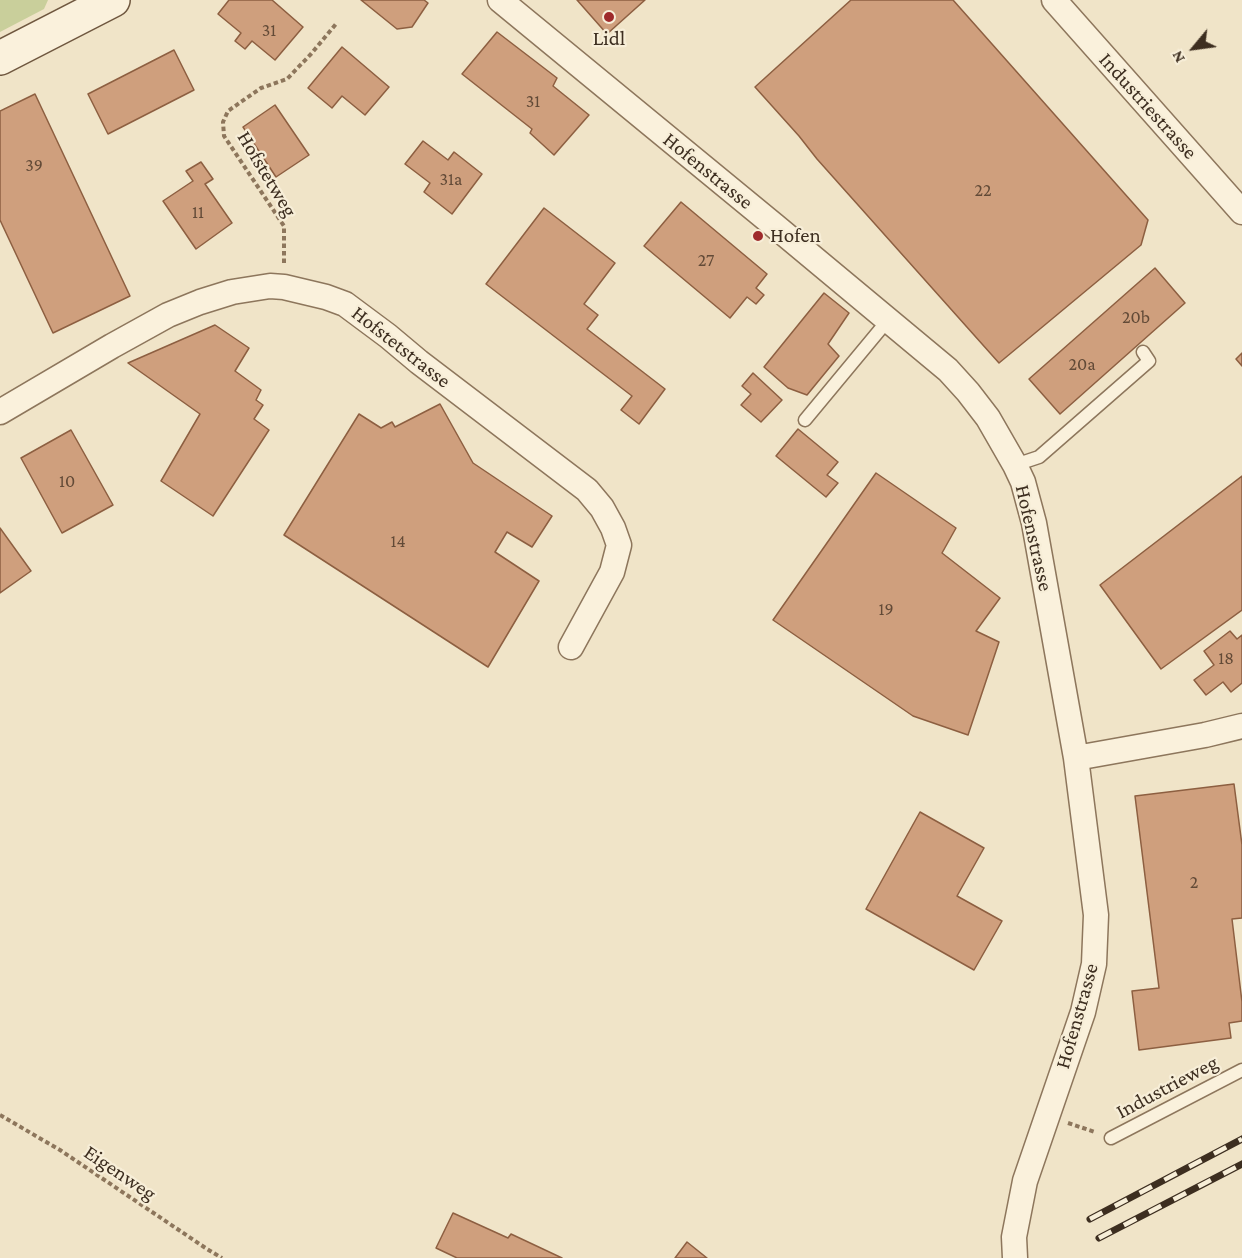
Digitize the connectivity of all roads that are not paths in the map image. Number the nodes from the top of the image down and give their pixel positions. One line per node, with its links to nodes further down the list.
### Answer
1 (113, 0): 4 (main road)
2 (500, 0): 6 (street, Hofenstrasse)
3 (1054, 0): 5 (street, Industriestrasse)
4 (0, 58)
5 (1242, 212)
6 (888, 320): 9 (lane); 10 (street, Hofenstrasse)
7 (1143, 352): 10 (lane)
8 (0, 412): 11 (street, Hofstetstrasse)
9 (805, 420)
10 (1015, 465): 13 (street, Hofenstrasse)
11 (571, 647)
12 (1242, 726): 13 (street)
13 (1076, 758): 16 (street, Hofenstrasse)
14 (1242, 1070): 15 (lane, Industrieweg)
15 (1111, 1138)
16 (1015, 1258)

